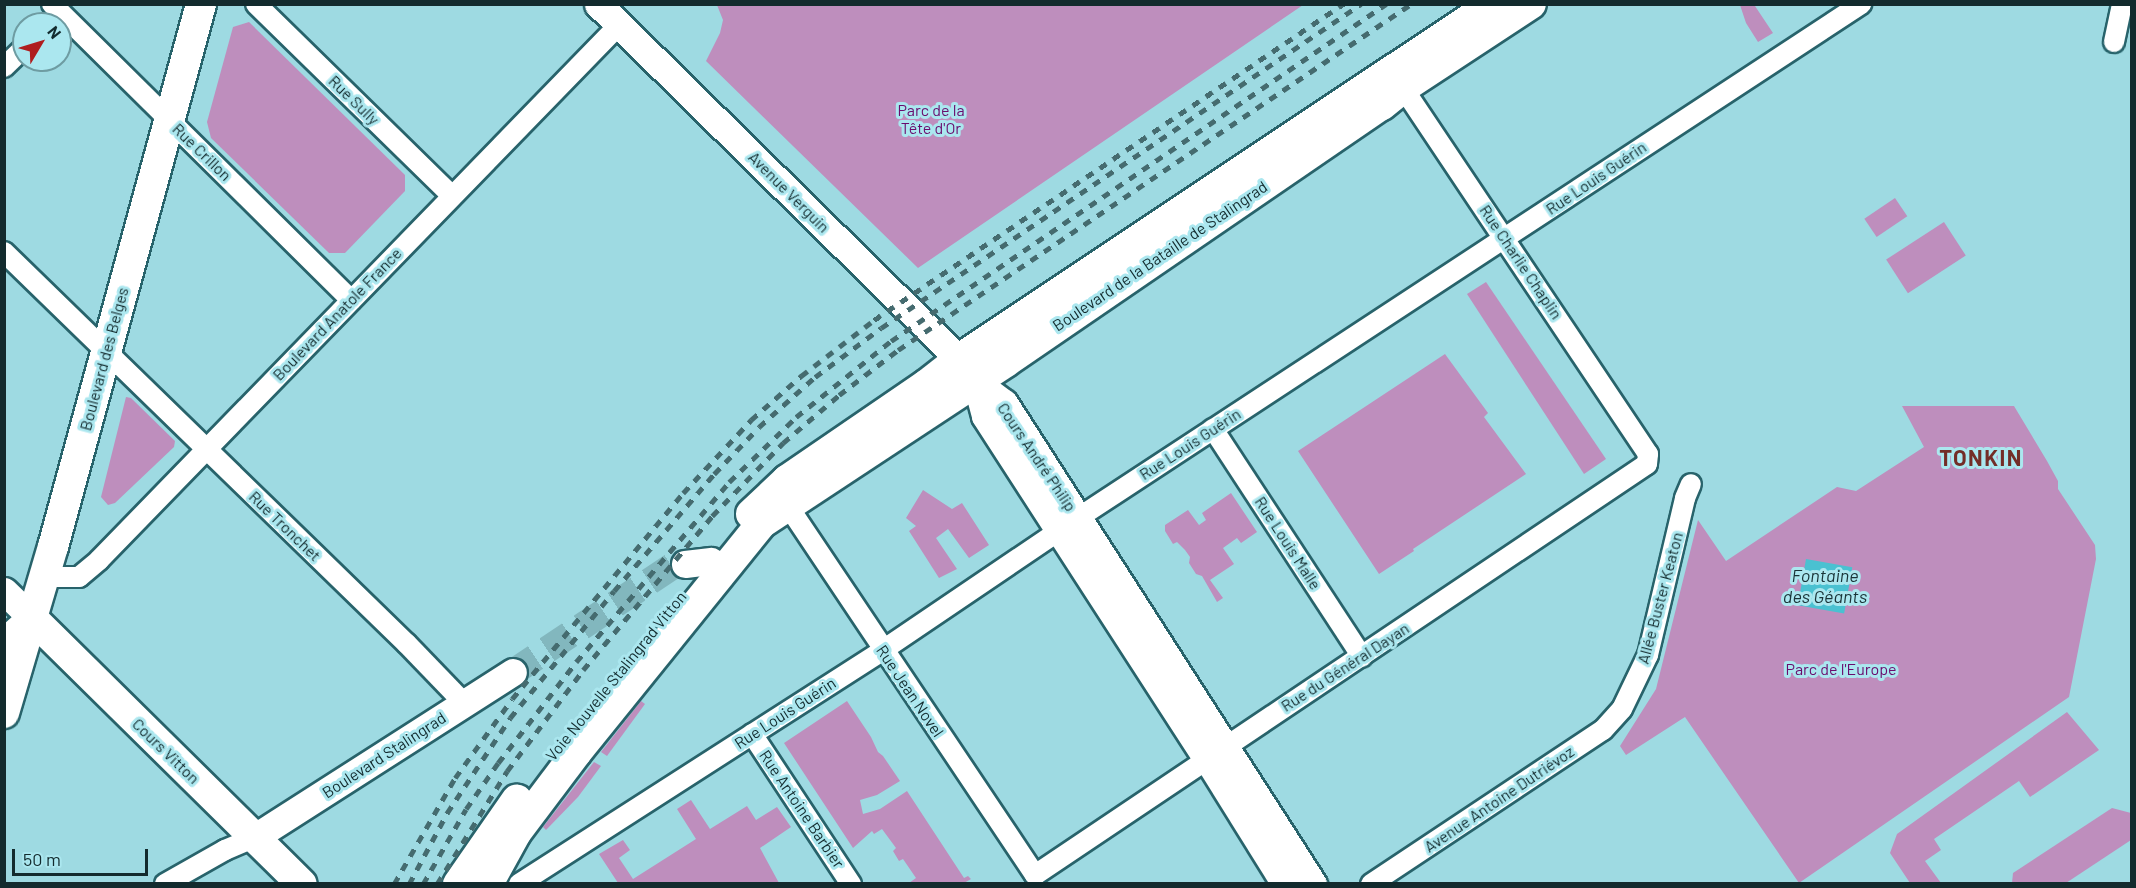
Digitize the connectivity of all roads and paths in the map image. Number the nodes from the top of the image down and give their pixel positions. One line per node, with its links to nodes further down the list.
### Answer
1 (201, 4): 12 (main road, Boulevard des Belges)
2 (256, 4): 13 (street, Rue Sully)
3 (598, 4): 9 (main road, Avenue Verguin)
4 (1492, 4): 11 (main road, Boulevard de la Bataille de Stalingrad)
5 (1531, 4): 11 (main road, Boulevard de la Bataille de Stalingrad)
6 (1861, 4): 14 (street, Rue Louis Guérin)
7 (2122, 4): 10 (street)
8 (57, 11): 12 (street, Rue Crillon)
9 (619, 25): 13 (street, Boulevard Anatole France); 18 (main road, Avenue Verguin)
10 (2114, 42)
11 (1397, 79): 14 (street, Rue Charlie Chaplin); 18 (main road, Boulevard de la Bataille de Stalingrad)
12 (169, 121): 16 (street, Rue Crillon); 17 (main road, Boulevard des Belges)
13 (452, 196): 16 (street, Boulevard Anatole France)
14 (1506, 238): 19 (street, Rue Louis Guérin); 21 (street, Rue Charlie Chaplin)
15 (4, 252): 17 (street, Rue Tronchet)
16 (351, 300): 20 (street, Boulevard Anatole France)
17 (106, 350): 20 (street, Rue Tronchet); 25 (main road, Boulevard des Belges)
18 (967, 370): 23 (main road, Boulevard de la Bataille de Stalingrad); 24 (main road, Cours André Philip)
19 (1214, 429): 24 (street, Rue Louis Guérin); 30 (street, Rue Louis Malle)
20 (207, 450): 25 (street, Boulevard Anatole France); 32 (street, Rue Tronchet)
21 (1648, 454): 30 (street, Rue du Général Dayan)
22 (1691, 484): 33 (street, Allée Buster Keaton)
23 (788, 493): 29 (street, Rue Jean Novel); 41 (main road, Voie Nouvelle Stalingrad Vitton); 42 (main road, Voie Nouvelle Stalingrad Vitton)
24 (1069, 525): 29 (street, Rue Louis Guérin); 36 (main road, Cours André Philip)
25 (44, 577): 27 (main road, Boulevard des Belges)
26 (5, 592): 27 (main road)
27 (32, 617): 28 (main road); 34 (main road, Boulevard des Belges); 37 (main road, Cours Vitton)
28 (4, 641)
29 (883, 650): 35 (street, Rue Louis Guérin); 38 (street, Rue Jean Novel)
30 (1362, 657): 36 (street, Rue du Général Dayan)
31 (513, 672): 32 (main road, Boulevard Stalingrad)
32 (464, 704): 37 (main road, Boulevard Stalingrad)
33 (1622, 709): 47 (street, Avenue Antoine Dutriévoz)
34 (4, 713)
35 (752, 734): 43 (street, Rue Louis Guérin); 44 (street, Rue Antoine Barbier)
36 (1215, 752): 38 (street, Rue du Général Dayan); 45 (main road, Cours André Philip); 46 (main road, Cours André Philip)
37 (255, 837): 39 (street); 40 (main road, Cours Vitton)
38 (1034, 879)
39 (165, 884)
40 (302, 884)
41 (458, 884)
42 (488, 884)
43 (519, 884)
44 (851, 884)
45 (1284, 884)
46 (1313, 884)
47 (1371, 884)

